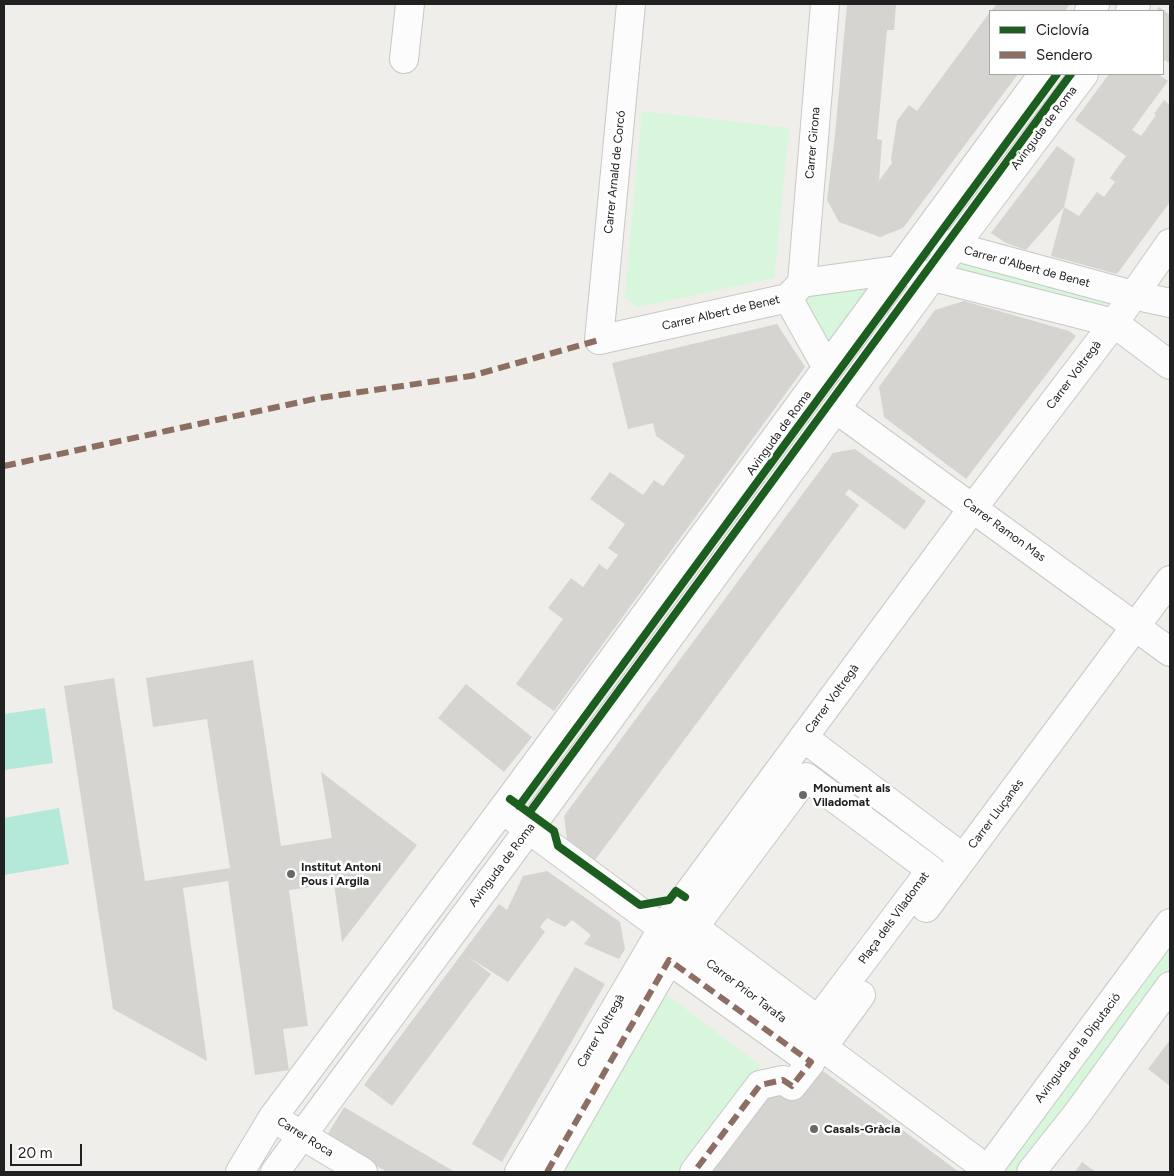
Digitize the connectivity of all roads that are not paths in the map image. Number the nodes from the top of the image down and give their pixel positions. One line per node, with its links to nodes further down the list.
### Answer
1 (410, 4): 4 (street)
2 (631, 4): 16 (street, Carrer Arnald de Corcó)
3 (825, 4): 12 (street, Carrer Girona)
4 (404, 59)
5 (1042, 75): 7 (street, Avinguda de Roma)
6 (1083, 75): 9 (street, Avinguda de Roma)
7 (922, 238): 9 (street, Carrer d'Albert de Benet); 10 (street, Avinguda de Roma)
8 (1170, 243): 13 (street, Carrer Voltregà)
9 (954, 247): 11 (street, Avinguda de Roma); 13 (street, Carrer d'Albert de Benet)
10 (898, 270): 11 (street); 12 (street, Carrer Albert de Benet); 18 (street, Avinguda de Roma)
11 (934, 277): 15 (street); 19 (street, Avinguda de Roma)
12 (795, 290): 16 (street, Carrer Albert de Benet); 18 (street)
13 (1133, 295): 14 (street); 15 (street, Carrer Voltregà)
14 (1170, 303)
15 (1114, 323): 17 (street); 20 (street, Carrer Voltregà)
16 (598, 340)
17 (1170, 361)
18 (827, 368): 25 (street, Avinguda de Roma)
19 (836, 409): 20 (street, Carrer Ramon Mas); 26 (street, Avinguda de Roma)
20 (973, 508): 22 (street, Carrer Ramon Mas); 24 (street, Carrer Voltregà)
21 (1170, 580): 22 (street, Carrer Lluçanès)
22 (1136, 627): 23 (street, Carrer Ramon Mas); 27 (street, Carrer Lluçanès)
23 (1170, 652)
24 (804, 738): 27 (street); 30 (street, Carrer Voltregà)
25 (502, 810): 26 (street, Carrer Prior Tarafa); 33 (street, Avinguda de Roma)
26 (529, 829): 30 (street, Carrer Prior Tarafa); 34 (street, Avinguda de Roma)
27 (963, 858): 32 (street, Carrer Lluçanès)
28 (1170, 924): 41 (street, Avinguda de la Diputació)
29 (694, 926): 29 (street, Plaça dels Viladomat)
30 (662, 929): 32 (street, Carrer Prior Tarafa); 38 (street, Carrer Voltregà)
31 (1170, 986): 42 (street)
32 (822, 1048): 41 (street, Carrer Prior Tarafa)
33 (273, 1117): 34 (street, Carrer Roca); 35 (street, Avinguda de Roma)
34 (301, 1134): 36 (street, Avinguda de Roma); 37 (street, Carrer Roca)
35 (245, 1164): 36 (street)
36 (277, 1172)
37 (363, 1172)
38 (519, 1172)
39 (547, 1172): 40 (street)
40 (694, 1172)
41 (988, 1172)
42 (1031, 1172)

